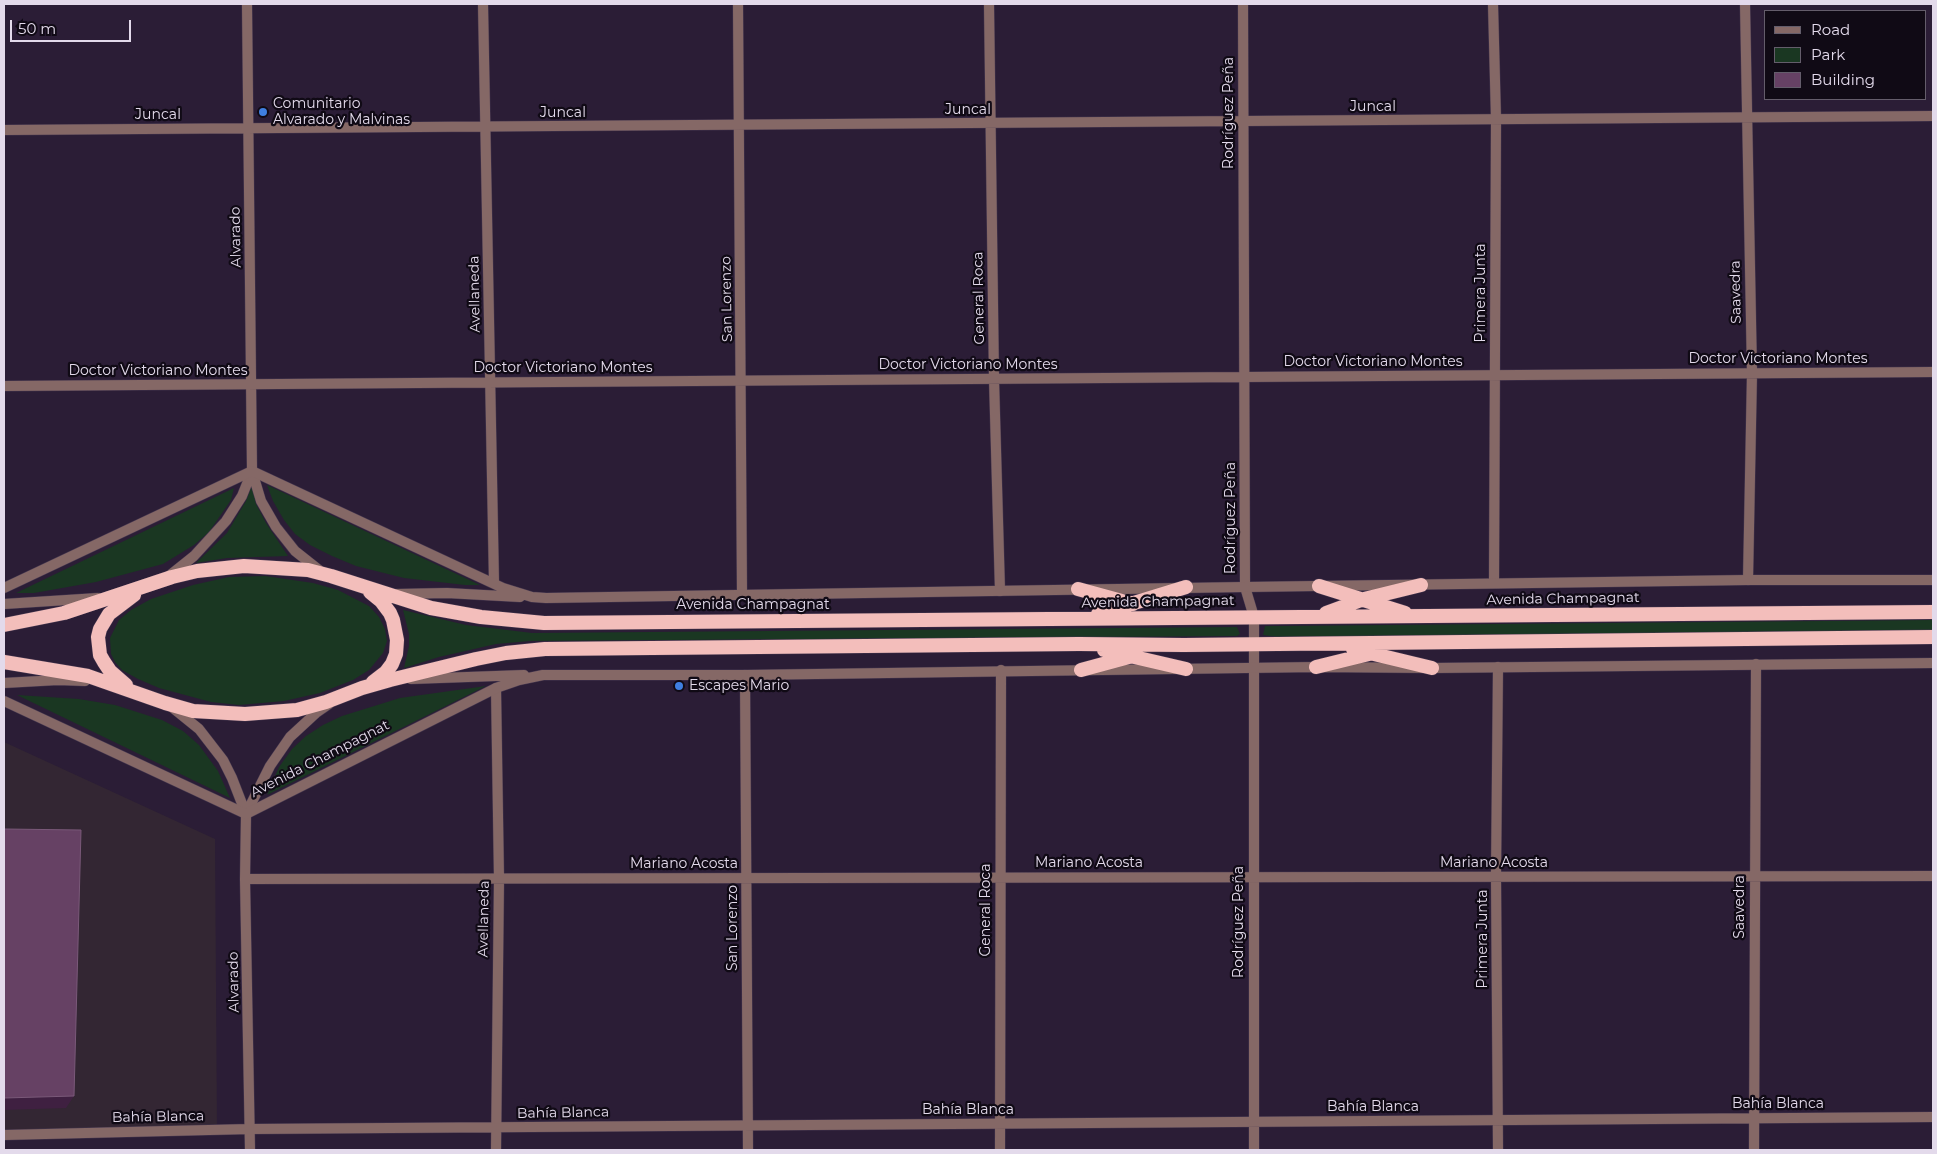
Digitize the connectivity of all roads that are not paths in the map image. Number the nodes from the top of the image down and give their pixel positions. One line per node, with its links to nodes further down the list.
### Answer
1 (247, 4): 15 (street, Alvarado)
2 (483, 4): 14 (street, Avellaneda)
3 (738, 4): 13 (street, San Lorenzo)
4 (989, 4): 12 (street, General Roca)
5 (1243, 4): 11 (street, Rodríguez Peña)
6 (1493, 4): 10 (street, Primera Junta)
7 (1745, 4): 9 (street, Saavedra)
8 (1933, 116): 9 (street, Juncal)
9 (1747, 117): 10 (street, Juncal); 18 (street, Saavedra)
10 (1496, 120): 11 (street, Juncal); 19 (street, Primera Junta)
11 (1243, 121): 12 (street, Juncal); 20 (street, Rodríguez Peña)
12 (990, 124): 13 (street, Juncal); 21 (street, General Roca)
13 (739, 125): 14 (street, Juncal); 22 (street, San Lorenzo)
14 (485, 127): 15 (street, Juncal); 23 (street, Avellaneda)
15 (248, 128): 16 (street, Juncal); 24 (street, Alvarado)
16 (4, 130)
17 (1933, 372): 18 (street, Doctor Victoriano Montes)
18 (1752, 373): 19 (street, Doctor Victoriano Montes); 28 (street, Saavedra)
19 (1494, 375): 20 (street, Doctor Victoriano Montes); 32 (street, Primera Junta)
20 (1244, 377): 21 (street, Doctor Victoriano Montes); 35 (street, Rodríguez Peña)
21 (994, 379): 22 (street, Doctor Victoriano Montes); 40 (street, General Roca)
22 (741, 380): 23 (street, Doctor Victoriano Montes); 42 (street, San Lorenzo)
23 (490, 382): 24 (street, Doctor Victoriano Montes); 31 (street, Avellaneda)
24 (251, 384): 25 (street, Doctor Victoriano Montes); 26 (street, Alvarado)
25 (4, 386)
26 (252, 470): 27 (street, Alvarado); 31 (street, Avenida Champagnat); 33 (street, Alvarado); 37 (street)
27 (331, 576): 30 (highway, Avenida Champagnat); 33 (highway, Avenida Champagnat)
28 (1748, 580): 29 (street, Avenida Champagnat); 32 (street, Avenida Champagnat)
29 (1933, 580)
30 (349, 582): 41 (highway, Avenida Champagnat); 79 (highway)
31 (494, 583): 44 (street, Avenida Champagnat)
32 (1494, 583): 34 (street, Avenida Champagnat)
33 (154, 584): 43 (highway, Avenida Champagnat); 80 (highway)
34 (1421, 585): 36 (street, Avenida Champagnat); 45 (highway)
35 (1245, 586): 36 (street, Avenida Champagnat); 38 (street, Avenida Champagnat); 51 (street, Rodríguez Peña)
36 (1319, 586): 45 (highway)
37 (4, 588)
38 (1186, 588): 39 (street, Avenida Champagnat); 47 (highway)
39 (1078, 590): 40 (street, Avenida Champagnat); 47 (highway)
40 (1000, 591): 42 (street, Avenida Champagnat)
41 (387, 595): 44 (street, Avenida Champagnat); 53 (highway, Avenida Champagnat)
42 (742, 595): 44 (street, Avenida Champagnat)
43 (114, 598): 46 (street, Avenida Champagnat); 54 (highway, Avenida Champagnat)
44 (546, 598)
45 (1364, 599): 49 (highway); 52 (highway)
46 (4, 604)
47 (1133, 604): 50 (highway); 53 (highway)
48 (1933, 612): 52 (highway, Avenida Champagnat)
49 (1317, 616): 51 (highway, Avenida Champagnat); 52 (highway, Avenida Champagnat)
50 (1185, 617): 51 (highway, Avenida Champagnat); 53 (highway, Avenida Champagnat)
51 (1254, 617): 57 (street, Rodríguez Peña)
52 (1418, 617)
53 (1079, 619)
54 (4, 625)
55 (1933, 637): 56 (highway, Avenida Champagnat)
56 (1420, 642): 58 (highway, Avenida Champagnat); 61 (highway)
57 (1253, 643): 58 (highway, Avenida Champagnat); 60 (highway, Avenida Champagnat); 68 (street, Rodríguez Peña)
58 (1318, 643): 61 (highway)
59 (1079, 644): 60 (highway, Avenida Champagnat); 62 (highway); 75 (highway, Avenida Champagnat)
60 (1184, 645): 62 (highway)
61 (1373, 652): 66 (highway); 69 (highway)
62 (1131, 656): 70 (highway); 72 (highway)
63 (4, 662): 76 (highway, Avenida Champagnat)
64 (1933, 663): 65 (street, Avenida Champagnat)
65 (1756, 664): 67 (street, Avenida Champagnat); 85 (street, Saavedra)
66 (1316, 667): 68 (street, Avenida Champagnat); 69 (street, Avenida Champagnat)
67 (1498, 667): 69 (street, Avenida Champagnat); 84 (street, Primera Junta)
68 (1253, 668): 70 (street, Avenida Champagnat); 88 (street, Rodríguez Peña)
69 (1432, 668)
70 (1186, 669): 72 (street, Avenida Champagnat)
71 (1001, 670): 72 (street, Avenida Champagnat); 74 (street, Avenida Champagnat); 87 (street, General Roca)
72 (1081, 670)
73 (543, 675): 74 (street, Avenida Champagnat); 75 (street, Avenida Champagnat); 78 (street, Avenida Champagnat)
74 (745, 675): 90 (street, San Lorenzo)
75 (390, 680): 79 (highway, Avenida Champagnat)
76 (108, 682): 77 (street, Avenida Champagnat); 80 (highway, Avenida Champagnat)
77 (4, 683)
78 (496, 688): 83 (street, Avenida Champagnat); 91 (street, Avellaneda)
79 (356, 691): 82 (highway, Avenida Champagnat); 83 (street, Alvarado)
80 (144, 695): 82 (highway, Avenida Champagnat)
81 (4, 700): 83 (street, Avenida Champagnat)
82 (166, 703): 83 (street, Alvarado)
83 (246, 814): 89 (street, Alvarado)
84 (1496, 876): 85 (street, Mariano Acosta); 88 (street, Mariano Acosta); 94 (street, Primera Junta)
85 (1754, 876): 86 (street, Mariano Acosta); 93 (street, Saavedra)
86 (1933, 876)
87 (1000, 877): 88 (street, Mariano Acosta); 90 (street, Mariano Acosta); 96 (street, General Roca)
88 (1253, 877): 95 (street, Rodríguez Peña)
89 (245, 878): 91 (street, Mariano Acosta); 99 (street, Alvarado)
90 (746, 878): 91 (street, Mariano Acosta); 97 (street, San Lorenzo)
91 (499, 879): 98 (street, Avellaneda)
92 (1933, 1117): 93 (street, Bahía Blanca)
93 (1754, 1118): 94 (street, Bahía Blanca); 107 (street, Saavedra)
94 (1498, 1120): 95 (street, Bahía Blanca); 106 (street, Primera Junta)
95 (1255, 1122): 96 (street, Bahía Blanca); 105 (street, Rodríguez Peña)
96 (1000, 1123): 97 (street, Bahía Blanca); 104 (street, General Roca)
97 (748, 1125): 98 (street, Bahía Blanca); 103 (street, San Lorenzo)
98 (496, 1127): 99 (street, Bahía Blanca); 102 (street, Avellaneda)
99 (250, 1129): 100 (street, Bahía Blanca); 101 (street, Alvarado)
100 (4, 1135)
101 (250, 1150)
102 (496, 1150)
103 (748, 1150)
104 (1000, 1150)
105 (1254, 1150)
106 (1498, 1150)
107 (1754, 1150)

